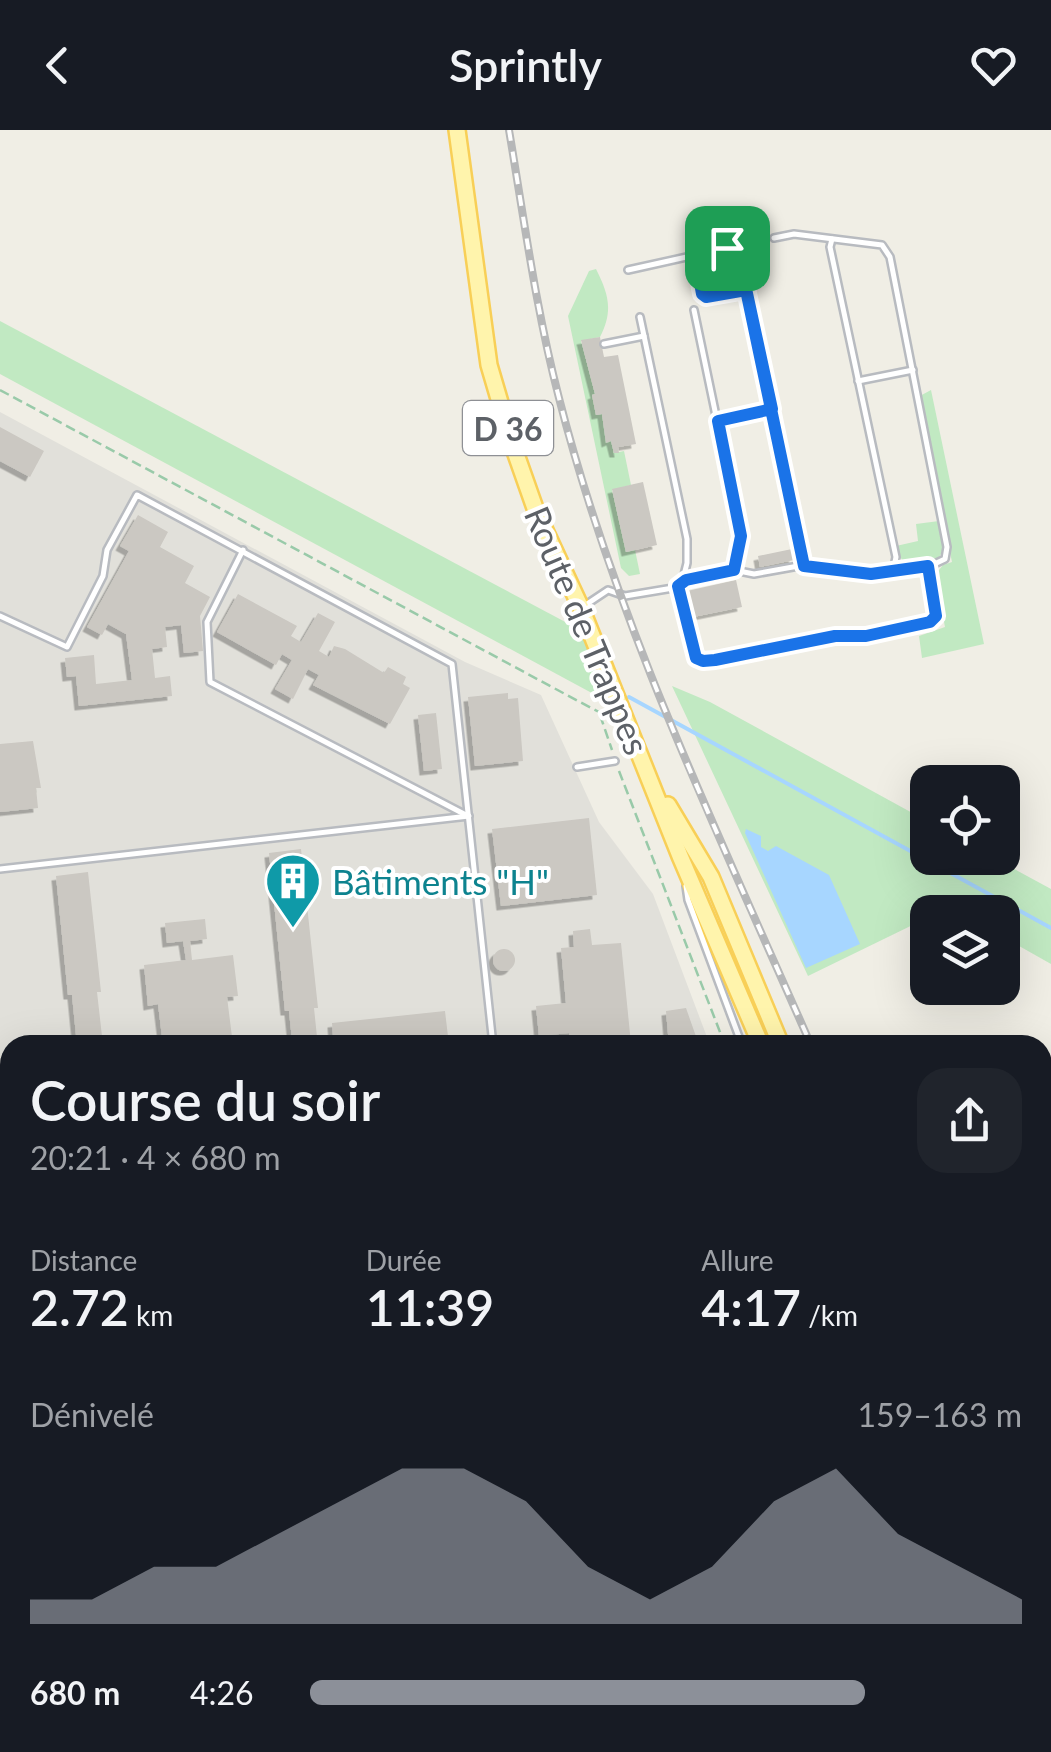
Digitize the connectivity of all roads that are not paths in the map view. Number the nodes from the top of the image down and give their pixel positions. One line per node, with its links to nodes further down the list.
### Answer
1 (457, 130): 21 (main road, Route de Trappes / D 36)
2 (774, 238): 3 (lane)
3 (832, 239): 11 (lane); 12 (lane)
4 (695, 255): 5 (lane); 6 (lane); 6 (lane)
5 (628, 270)
6 (746, 290): 13 (lane)
7 (694, 310): 14 (lane)
8 (640, 317): 9 (lane)
9 (644, 336): 10 (lane); 20 (lane)
10 (604, 344)
11 (912, 370): 12 (lane); 17 (lane)
12 (858, 381): 19 (lane)
13 (772, 409): 14 (lane); 16 (lane)
14 (718, 421): 18 (lane)
15 (242, 550): 22 (lane); 26 (lane); 26 (lane)
16 (804, 566): 18 (lane); 19 (lane)
17 (928, 566): 19 (lane); 20 (lane)
18 (734, 570): 20 (lane)
19 (893, 572)
20 (680, 585): 21 (lane)
21 (581, 608): 25 (main road, Route de Trappes / D 36)
22 (0, 616)
23 (616, 761): 24 (lane)
24 (576, 766)
25 (651, 778): 27 (main road, D 36); 32 (main road, D 36)
26 (469, 816): 28 (lane); 29 (lane)
27 (683, 863): 30 (lane); 31 (main road, D 36)
28 (0, 869)
29 (492, 1035)
30 (738, 1035)
31 (757, 1035)
32 (776, 1035)

